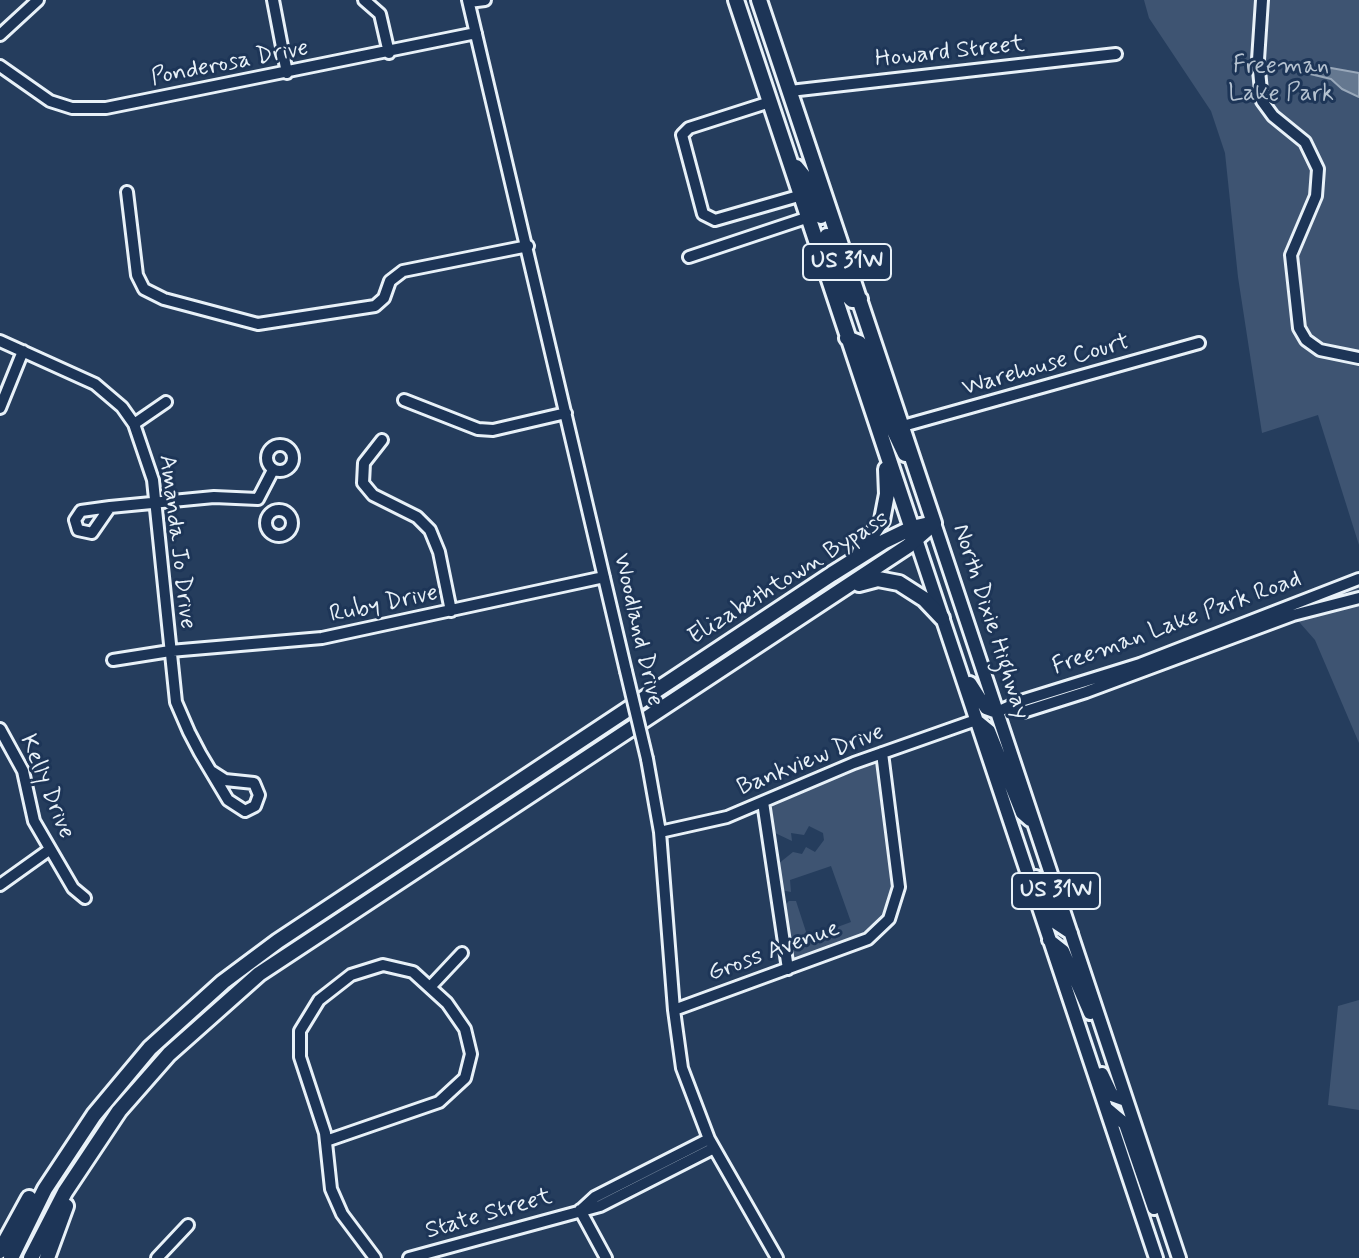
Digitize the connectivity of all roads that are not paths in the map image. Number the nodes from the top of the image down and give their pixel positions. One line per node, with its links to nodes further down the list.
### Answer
1 (38, 0): 11 (street)
2 (273, 0): 15 (street)
3 (364, 0): 12 (street)
4 (485, 0): 9 (street)
5 (736, 0): 17 (highway, US 31W)
6 (750, 0): 21 (highway)
7 (759, 0): 16 (highway, North Dixie Highway / US 31W)
8 (1262, 0): 30 (street)
9 (468, 1): 10 (street, Woodland Drive)
10 (476, 33): 12 (street, Ponderosa Drive); 23 (street, Woodland Drive)
11 (0, 35)
12 (389, 53): 15 (street, Ponderosa Drive)
13 (1116, 54): 16 (street, Howard Street)
14 (0, 66): 15 (street, Ponderosa Drive)
15 (287, 73)
16 (790, 91): 21 (highway, North Dixie Highway / US 31W)
17 (770, 102): 18 (highway, US 31W); 20 (street)
18 (791, 161): 20 (highway, US 31W); 25 (highway)
19 (127, 192): 23 (street)
20 (802, 195): 22 (highway, US 31W)
21 (827, 206): 25 (highway, North Dixie Highway / US 31W)
22 (809, 217): 24 (street); 26 (highway, US 31W)
23 (528, 246): 34 (street, Woodland Drive)
24 (689, 257)
25 (860, 299): 36 (highway, North Dixie Highway / US 31W)
26 (847, 338): 38 (highway, US 31W); 39 (highway)
27 (0, 341): 29 (street, Amanda Jo Drive)
28 (1199, 343): 36 (street, Warehouse Court)
29 (23, 351): 33 (street); 35 (street, Amanda Jo Drive)
30 (1359, 358)
31 (404, 400): 34 (street)
32 (166, 402): 35 (street)
33 (0, 408)
34 (566, 413): 48 (street, Woodland Drive)
35 (134, 424): 42 (street, Amanda Jo Drive)
36 (903, 426): 39 (highway, North Dixie Highway / US 31W)
37 (382, 440): 52 (street)
38 (886, 456): 46 (highway, US 31W); 47 (highway)
39 (915, 462): 45 (highway, North Dixie Highway / US 31W)
40 (273, 470): 41 (street)
41 (258, 499): 42 (street); 44 (street)
42 (156, 502): 43 (street); 54 (street, Amanda Jo Drive)
43 (110, 507)
44 (269, 514)
45 (934, 523): 46 (highway, Elizabethtown Bypass); 57 (main road, North Dixie Highway / US 31W)
46 (914, 534): 47 (highway, Elizabethtown Bypass); 50 (highway, Elizabethtown Bypass); 53 (main road, North Dixie Highway / US 31W)
47 (832, 574): 78 (highway, Elizabethtown Bypass)
48 (604, 577): 52 (street, Ruby Drive); 65 (street, Woodland Drive, bridge)
49 (1359, 579): 56 (street, Freeman Lake Park Road)
50 (833, 596): 53 (highway); 81 (highway, Elizabethtown Bypass)
51 (1359, 598): 56 (street, Freeman Lake Park Road)
52 (451, 611): 54 (street, Ruby Drive)
53 (942, 621): 57 (main road); 58 (main road, North Dixie Highway / US 31W)
54 (170, 651): 55 (street, Ruby Drive); 61 (street, Amanda Jo Drive)
55 (113, 660)
56 (1010, 708): 57 (street, Freeman Lake Park Road)
57 (997, 712): 64 (main road, North Dixie Highway / US 31W)
58 (976, 720): 60 (street, Bankview Drive); 63 (main road, North Dixie Highway / US 31W); 64 (main road)
59 (0, 729): 66 (street, Kelly Drive)
60 (882, 753): 62 (street, Bankview Drive); 72 (street, Gross Avenue)
61 (211, 771): 61 (street, Amanda Jo Drive)
62 (763, 802): 65 (street, Bankview Drive); 72 (street)
63 (1004, 802): 69 (main road); 70 (main road, North Dixie Highway / US 31W)
64 (1033, 821): 69 (main road, North Dixie Highway / US 31W)
65 (660, 832): 75 (street, Woodland Drive)
66 (49, 850): 67 (street); 68 (street, Kelly Drive)
67 (0, 885)
68 (85, 898)
69 (1071, 933): 76 (main road, North Dixie Highway / US 31W)
70 (1049, 940): 74 (main road, North Dixie Highway / US 31W); 76 (main road)
71 (462, 953): 73 (street)
72 (788, 969): 75 (street, Gross Avenue)
73 (431, 986): 79 (street); 79 (street)
74 (1069, 999): 76 (main road); 77 (main road, North Dixie Highway / US 31W)
75 (674, 1010): 80 (street, Woodland Drive)
76 (1125, 1096): 85 (main road, North Dixie Highway / US 31W)
77 (1105, 1107): 82 (main road, North Dixie Highway / US 31W); 85 (main road)
78 (77, 1139): 86 (highway); 87 (highway, Elizabethtown Bypass)
79 (326, 1141): 91 (street)
80 (712, 1144): 83 (street, State Street); 94 (street, Woodland Drive)
81 (79, 1169): 88 (highway, Elizabethtown Bypass); 89 (highway)
82 (1138, 1205): 95 (main road, North Dixie Highway / US 31W); 96 (main road)
83 (580, 1210): 92 (street, State Street); 93 (street)
84 (188, 1225): 90 (street)
85 (1169, 1229): 97 (main road, North Dixie Highway / US 31W)
86 (0, 1251)
87 (11, 1258)
88 (31, 1258)
89 (47, 1258)
90 (157, 1258)
91 (375, 1258)
92 (409, 1258)
93 (606, 1258)
94 (777, 1258)
95 (1156, 1258)
96 (1162, 1258)
97 (1179, 1258)

